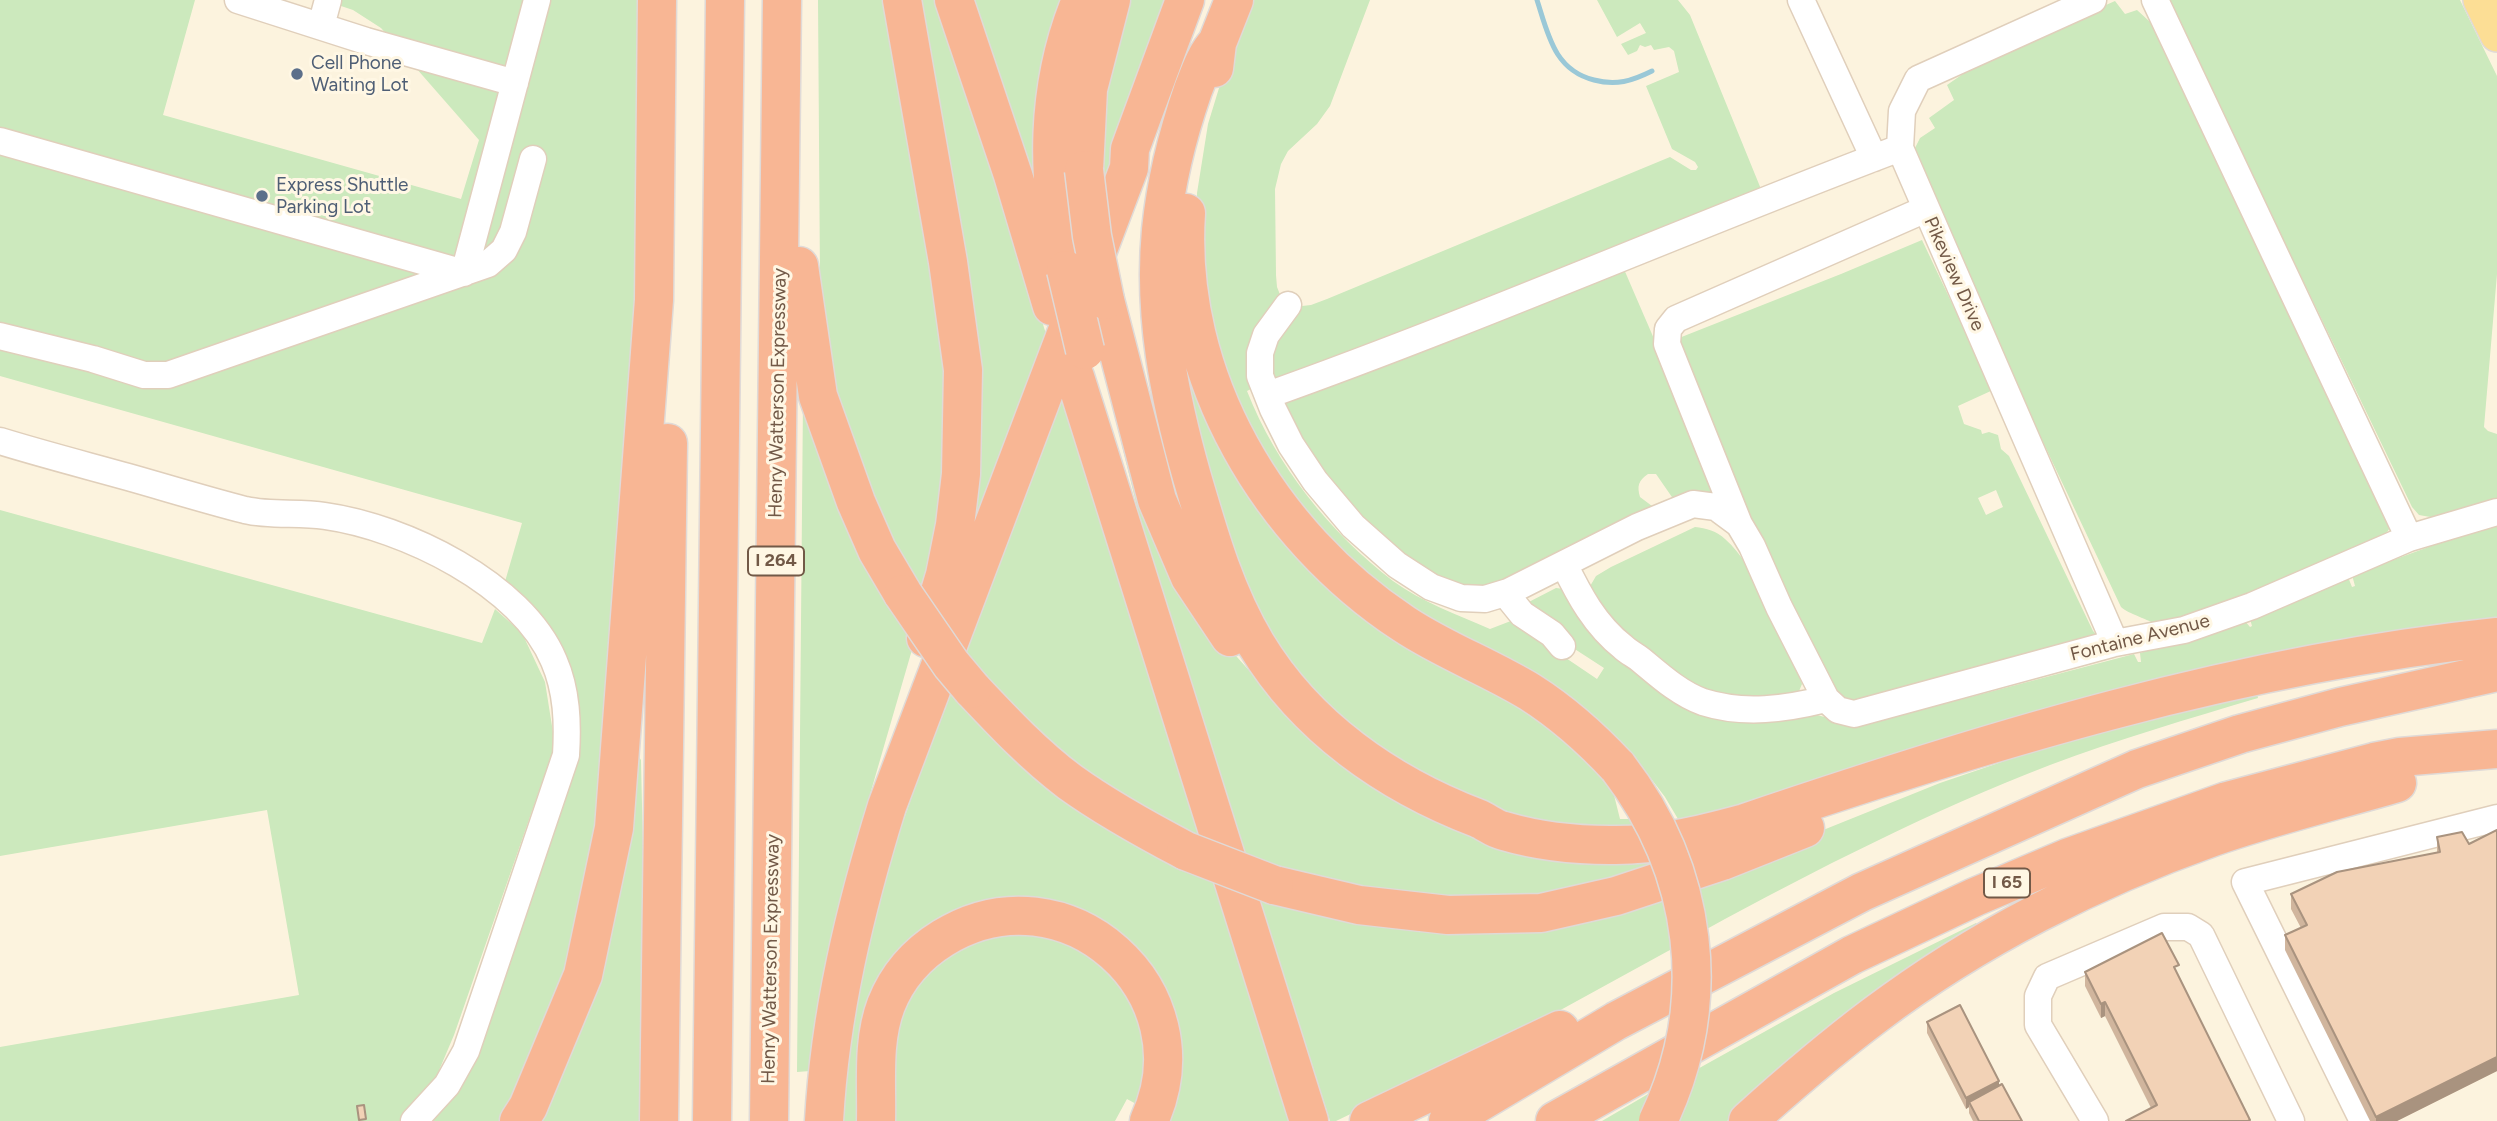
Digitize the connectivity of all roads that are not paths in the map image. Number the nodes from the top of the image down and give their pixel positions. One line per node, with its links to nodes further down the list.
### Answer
1 (328, 0): 21 (lane)
2 (537, 0): 24 (lane)
3 (657, 0): 54 (highway)
4 (672, 0): 55 (highway)
5 (724, 0): 56 (highway, I 264)
6 (782, 0): 57 (highway, Henry Watterson Expressway / I 264)
7 (803, 0): 48 (highway, bridge)
8 (902, 0): 50 (highway)
9 (954, 0): 34 (highway)
10 (1081, 0): 34 (highway, bridge)
11 (1111, 0): 52 (highway, bridge)
12 (1185, 0): 29 (highway)
13 (1206, 0): 29 (highway)
14 (1234, 0): 23 (highway)
15 (1801, 0): 27 (lane)
16 (2093, 0): 26 (lane, Pikeview Drive)
17 (2155, 0): 39 (lane)
18 (2480, 0): 22 (main road)
19 (242, 1): 20 (lane)
20 (275, 6): 21 (lane)
21 (321, 26): 24 (lane)
22 (2497, 35)
23 (1217, 43): 52 (highway); 65 (highway, bridge)
24 (515, 83): 31 (lane)
25 (0, 141): 31 (lane)
26 (1900, 148): 27 (lane); 30 (lane, Pikeview Drive)
27 (1874, 158): 35 (lane)
28 (533, 159): 31 (lane)
29 (1129, 168): 50 (highway)
30 (1926, 209): 38 (lane); 43 (lane, Pikeview Drive)
31 (464, 273): 33 (lane)
32 (1288, 305): 35 (lane)
33 (0, 336)
34 (1080, 364): 61 (highway)
35 (1268, 395): 41 (lane)
36 (0, 441): 53 (lane)
37 (2497, 512): 39 (lane, Fontaine Avenue)
38 (1739, 524): 40 (lane); 46 (lane)
39 (2409, 538): 43 (lane, Fontaine Avenue)
40 (1564, 564): 41 (lane); 46 (lane)
41 (1505, 593): 44 (lane)
42 (2497, 637): 48 (highway)
43 (2115, 643): 46 (lane, Fontaine Avenue)
44 (1562, 646)
45 (2497, 672): 49 (highway)
46 (1826, 699)
47 (2497, 750): 64 (highway, I 65); 66 (highway)
48 (1935, 761): 52 (highway)
49 (2137, 769): 62 (highway); 63 (highway)
50 (887, 806): 58 (highway)
51 (2497, 818): 69 (lane)
52 (1494, 828)
53 (414, 1121)
54 (519, 1121)
55 (659, 1121)
56 (712, 1121)
57 (769, 1121)
58 (824, 1121)
59 (877, 1121): 60 (highway)
60 (1149, 1121)
61 (1309, 1121)
62 (1369, 1121)
63 (1448, 1121)
64 (1555, 1121)
65 (1658, 1121)
66 (1748, 1121)
67 (2095, 1121): 68 (lane)
68 (2291, 1121)
69 (2363, 1121)

